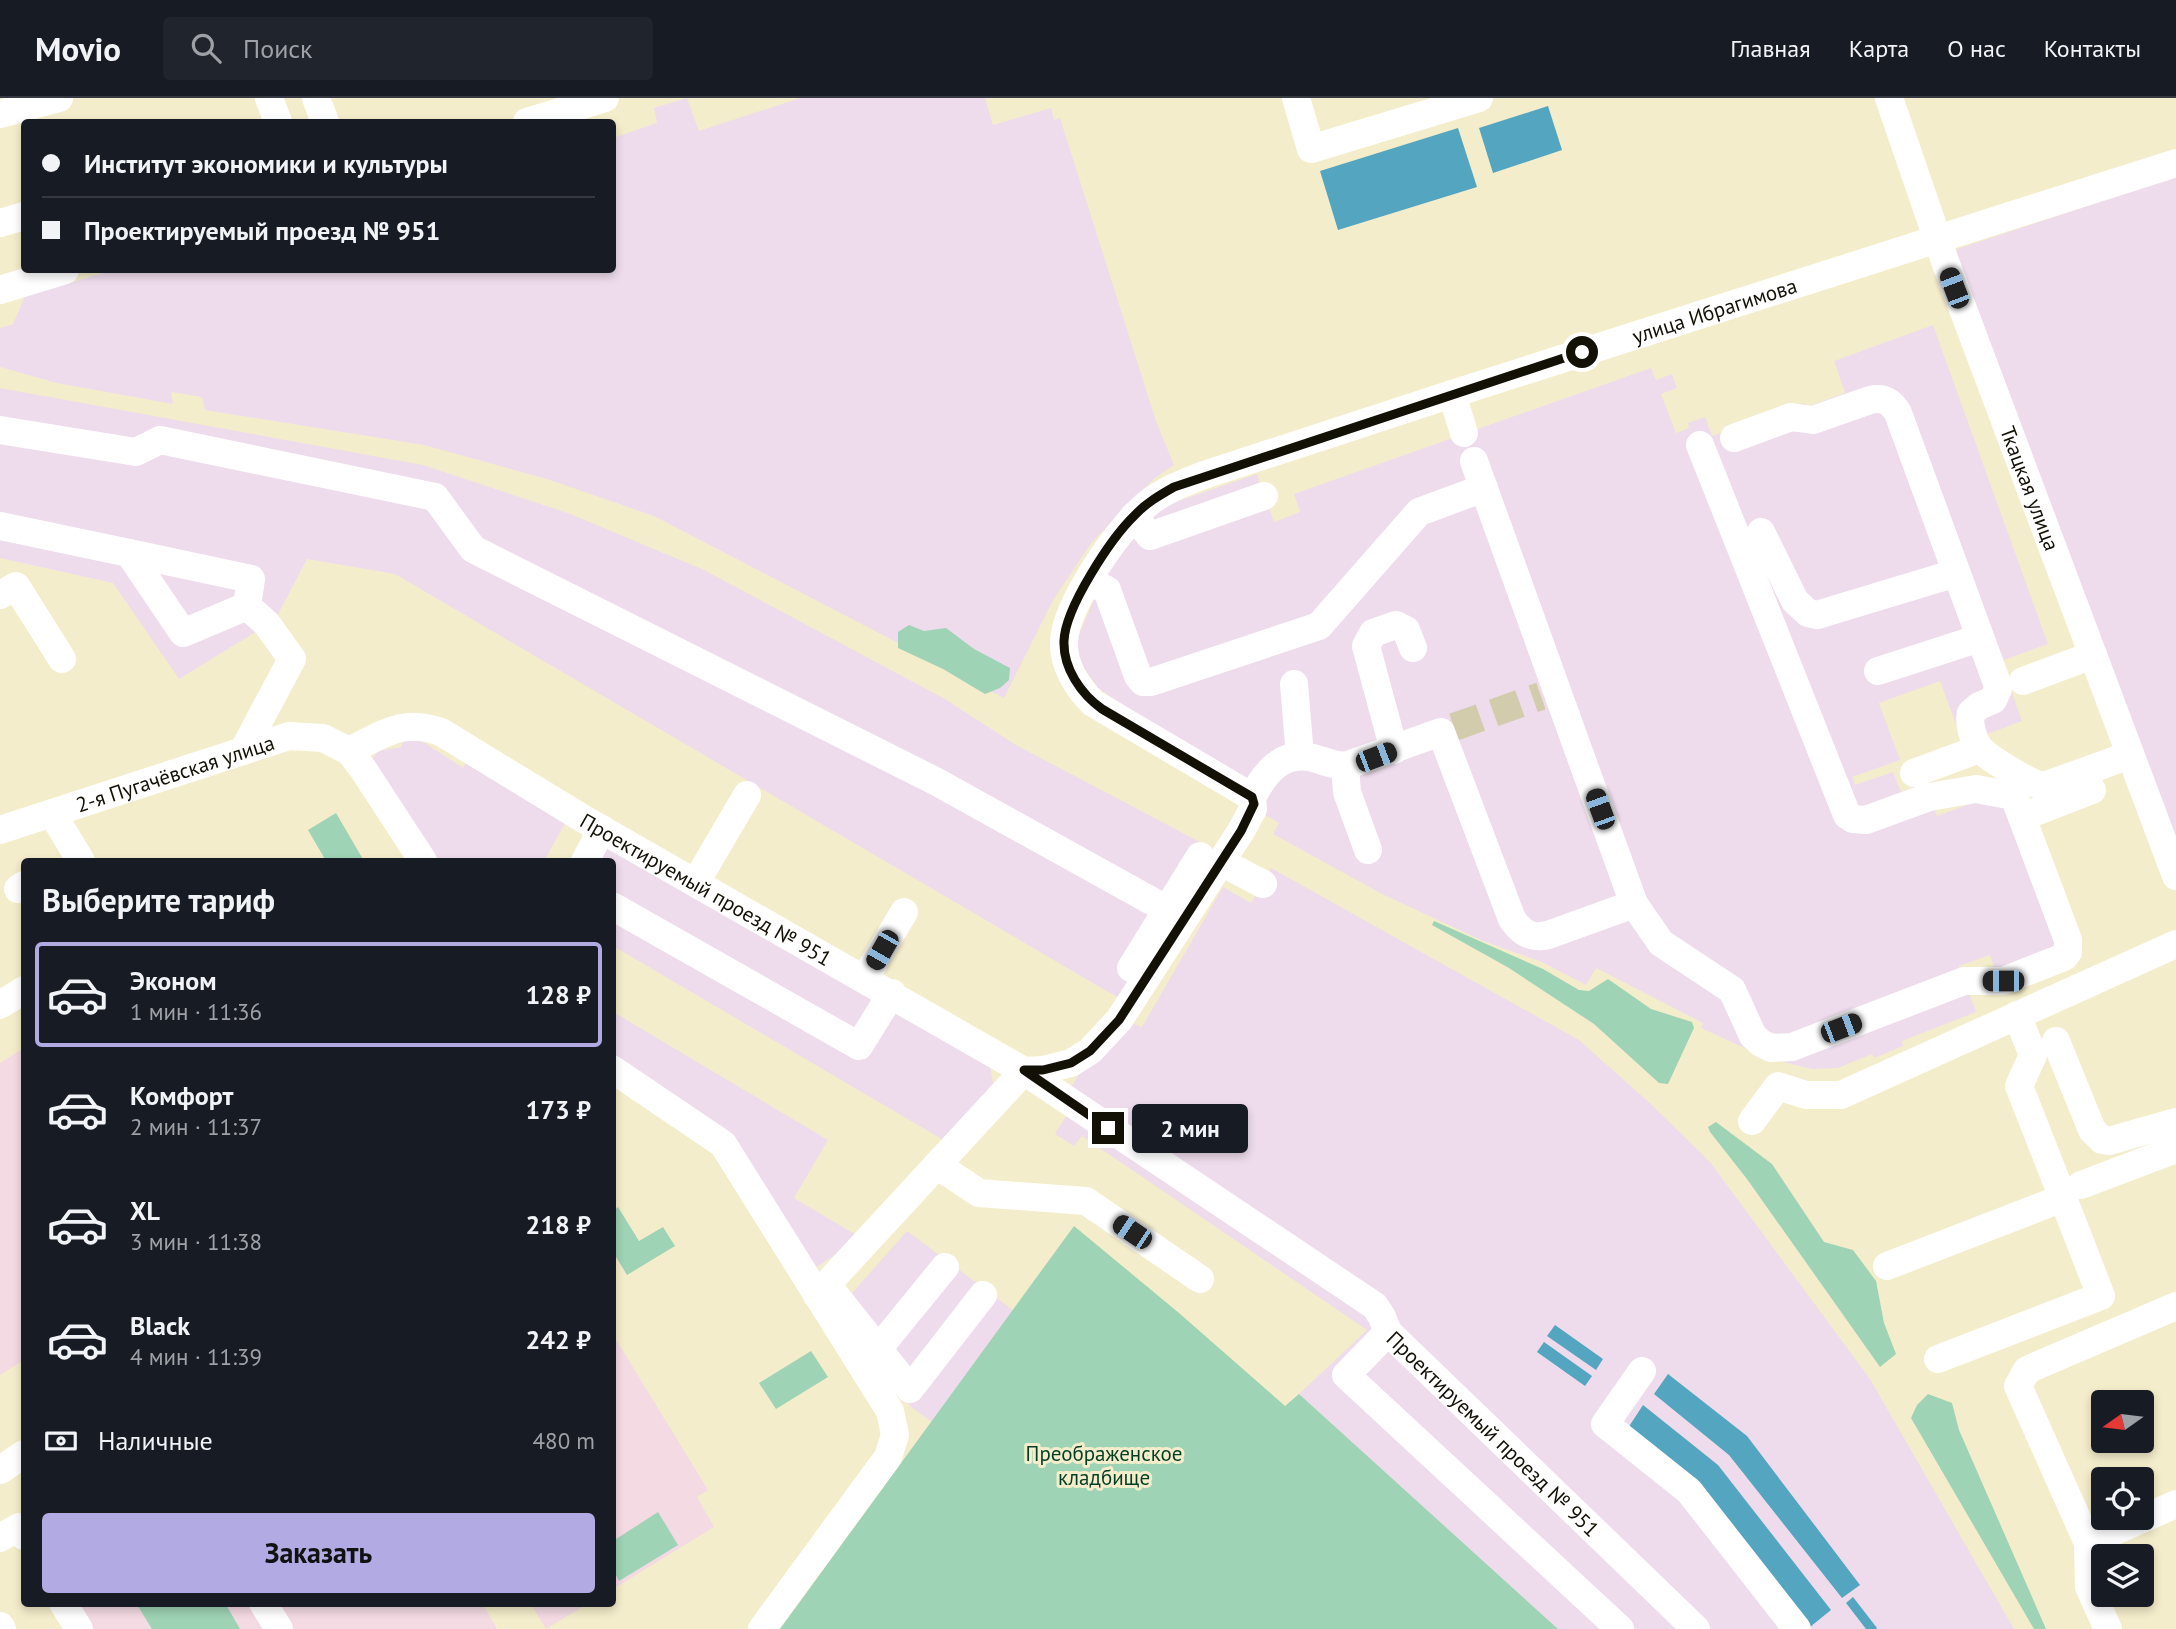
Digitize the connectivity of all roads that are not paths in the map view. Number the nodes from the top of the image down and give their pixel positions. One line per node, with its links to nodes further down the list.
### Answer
1 (59, 98): 9 (street)
2 (270, 98): 10 (street)
3 (316, 98): 11 (street)
4 (605, 98): 8 (street)
5 (1296, 98): 6 (street)
6 (1479, 98)
7 (1889, 98): 16 (street, Ткацкая улица)
8 (560, 105): 12 (street)
9 (0, 114)
10 (277, 119)
11 (324, 119)
12 (533, 119)
13 (2176, 163): 16 (street, улица Ибрагимова)
14 (21, 217): 15 (street)
15 (0, 223)
16 (1937, 239): 19 (street, улица Ибрагимова); 37 (street, Ткацкая улица)
17 (51, 273): 18 (street)
18 (0, 290)
19 (1452, 394): 21 (street); 27 (street, улица Ибрагимова)
20 (0, 430): 66 (street)
21 (1464, 433)
22 (1734, 438): 31 (street)
23 (1700, 444): 53 (street)
24 (1474, 461): 25 (street)
25 (1484, 488): 32 (street); 64 (street)
26 (1265, 496): 27 (street)
27 (1133, 516): 32 (street, улица Ибрагимова)
28 (0, 526): 30 (street)
29 (1761, 532): 31 (street)
30 (129, 552): 34 (street); 34 (street)
31 (1956, 573): 35 (street)
32 (1088, 581): 51 (street, улица Ибрагимова)
33 (0, 595): 38 (street)
34 (247, 606): 44 (street)
35 (1980, 638): 39 (street); 42 (street)
36 (1413, 648): 43 (street)
37 (2093, 655): 40 (street); 47 (street, Ткацкая улица)
38 (62, 659)
39 (1878, 671)
40 (2023, 681)
41 (1294, 684): 46 (street)
42 (1979, 749): 47 (street); 49 (street)
43 (1394, 750): 48 (street); 64 (street)
44 (243, 751): 45 (street, 2-я Пугачёвская улица); 52 (street, 2-я Пугачёвская улица)
45 (349, 751): 54 (street, Проектируемый проезд № 951); 58 (street)
46 (1300, 756): 48 (street); 51 (street)
47 (2134, 764): 53 (street); 61 (street, Ткацкая улица)
48 (1345, 766): 56 (street)
49 (1914, 772)
50 (747, 795): 62 (street)
51 (1252, 797): 60 (street)
52 (52, 813): 55 (street, 2-я Пугачёвская улица); 57 (street)
53 (2022, 817): 64 (street)
54 (591, 826): 59 (street); 62 (street, Проектируемый проезд № 951)
55 (0, 830)
56 (1368, 850)
57 (74, 858)
58 (421, 858)
59 (586, 858)
60 (1211, 859): 63 (street); 66 (street); 74 (street)
61 (2176, 876)
62 (696, 882): 69 (street, Проектируемый проезд № 951)
63 (1263, 884)
64 (1634, 904)
65 (616, 907): 71 (street)
66 (1166, 909): 74 (street)
67 (904, 912): 69 (street)
68 (2176, 944): 73 (street)
69 (865, 978): 71 (street, Проектируемый проезд № 951)
70 (21, 992): 72 (street)
71 (892, 993): 76 (street, Проектируемый проезд № 951)
72 (0, 1005)
73 (2017, 1015): 78 (street); 82 (street)
74 (1119, 1020): 76 (street)
75 (2056, 1041): 79 (street)
76 (1024, 1070): 81 (street); 89 (street, Проектируемый проезд № 951)
77 (616, 1072): 86 (street)
78 (1752, 1121)
79 (2176, 1122)
80 (2176, 1149): 82 (street)
81 (937, 1165): 85 (street); 86 (street)
82 (2072, 1191): 83 (street); 91 (street)
83 (1887, 1266)
84 (946, 1268): 90 (street)
85 (1200, 1279)
86 (822, 1290): 90 (street); 103 (street)
87 (983, 1295): 90 (street)
88 (2176, 1306): 98 (street)
89 (1388, 1332): 104 (street); 105 (street, Проектируемый проезд № 951)
90 (878, 1349)
91 (1938, 1359)
92 (1642, 1371): 106 (street)
93 (21, 1456): 94 (street)
94 (0, 1470)
95 (2176, 1504): 98 (street)
96 (21, 1531): 97 (street)
97 (0, 1538)
98 (2088, 1543): 107 (street)
99 (66, 1607): 101 (street)
100 (265, 1607): 102 (street)
101 (79, 1629)
102 (279, 1629)
103 (762, 1629)
104 (1620, 1629)
105 (1696, 1629)
106 (1797, 1629)
107 (2108, 1629)

